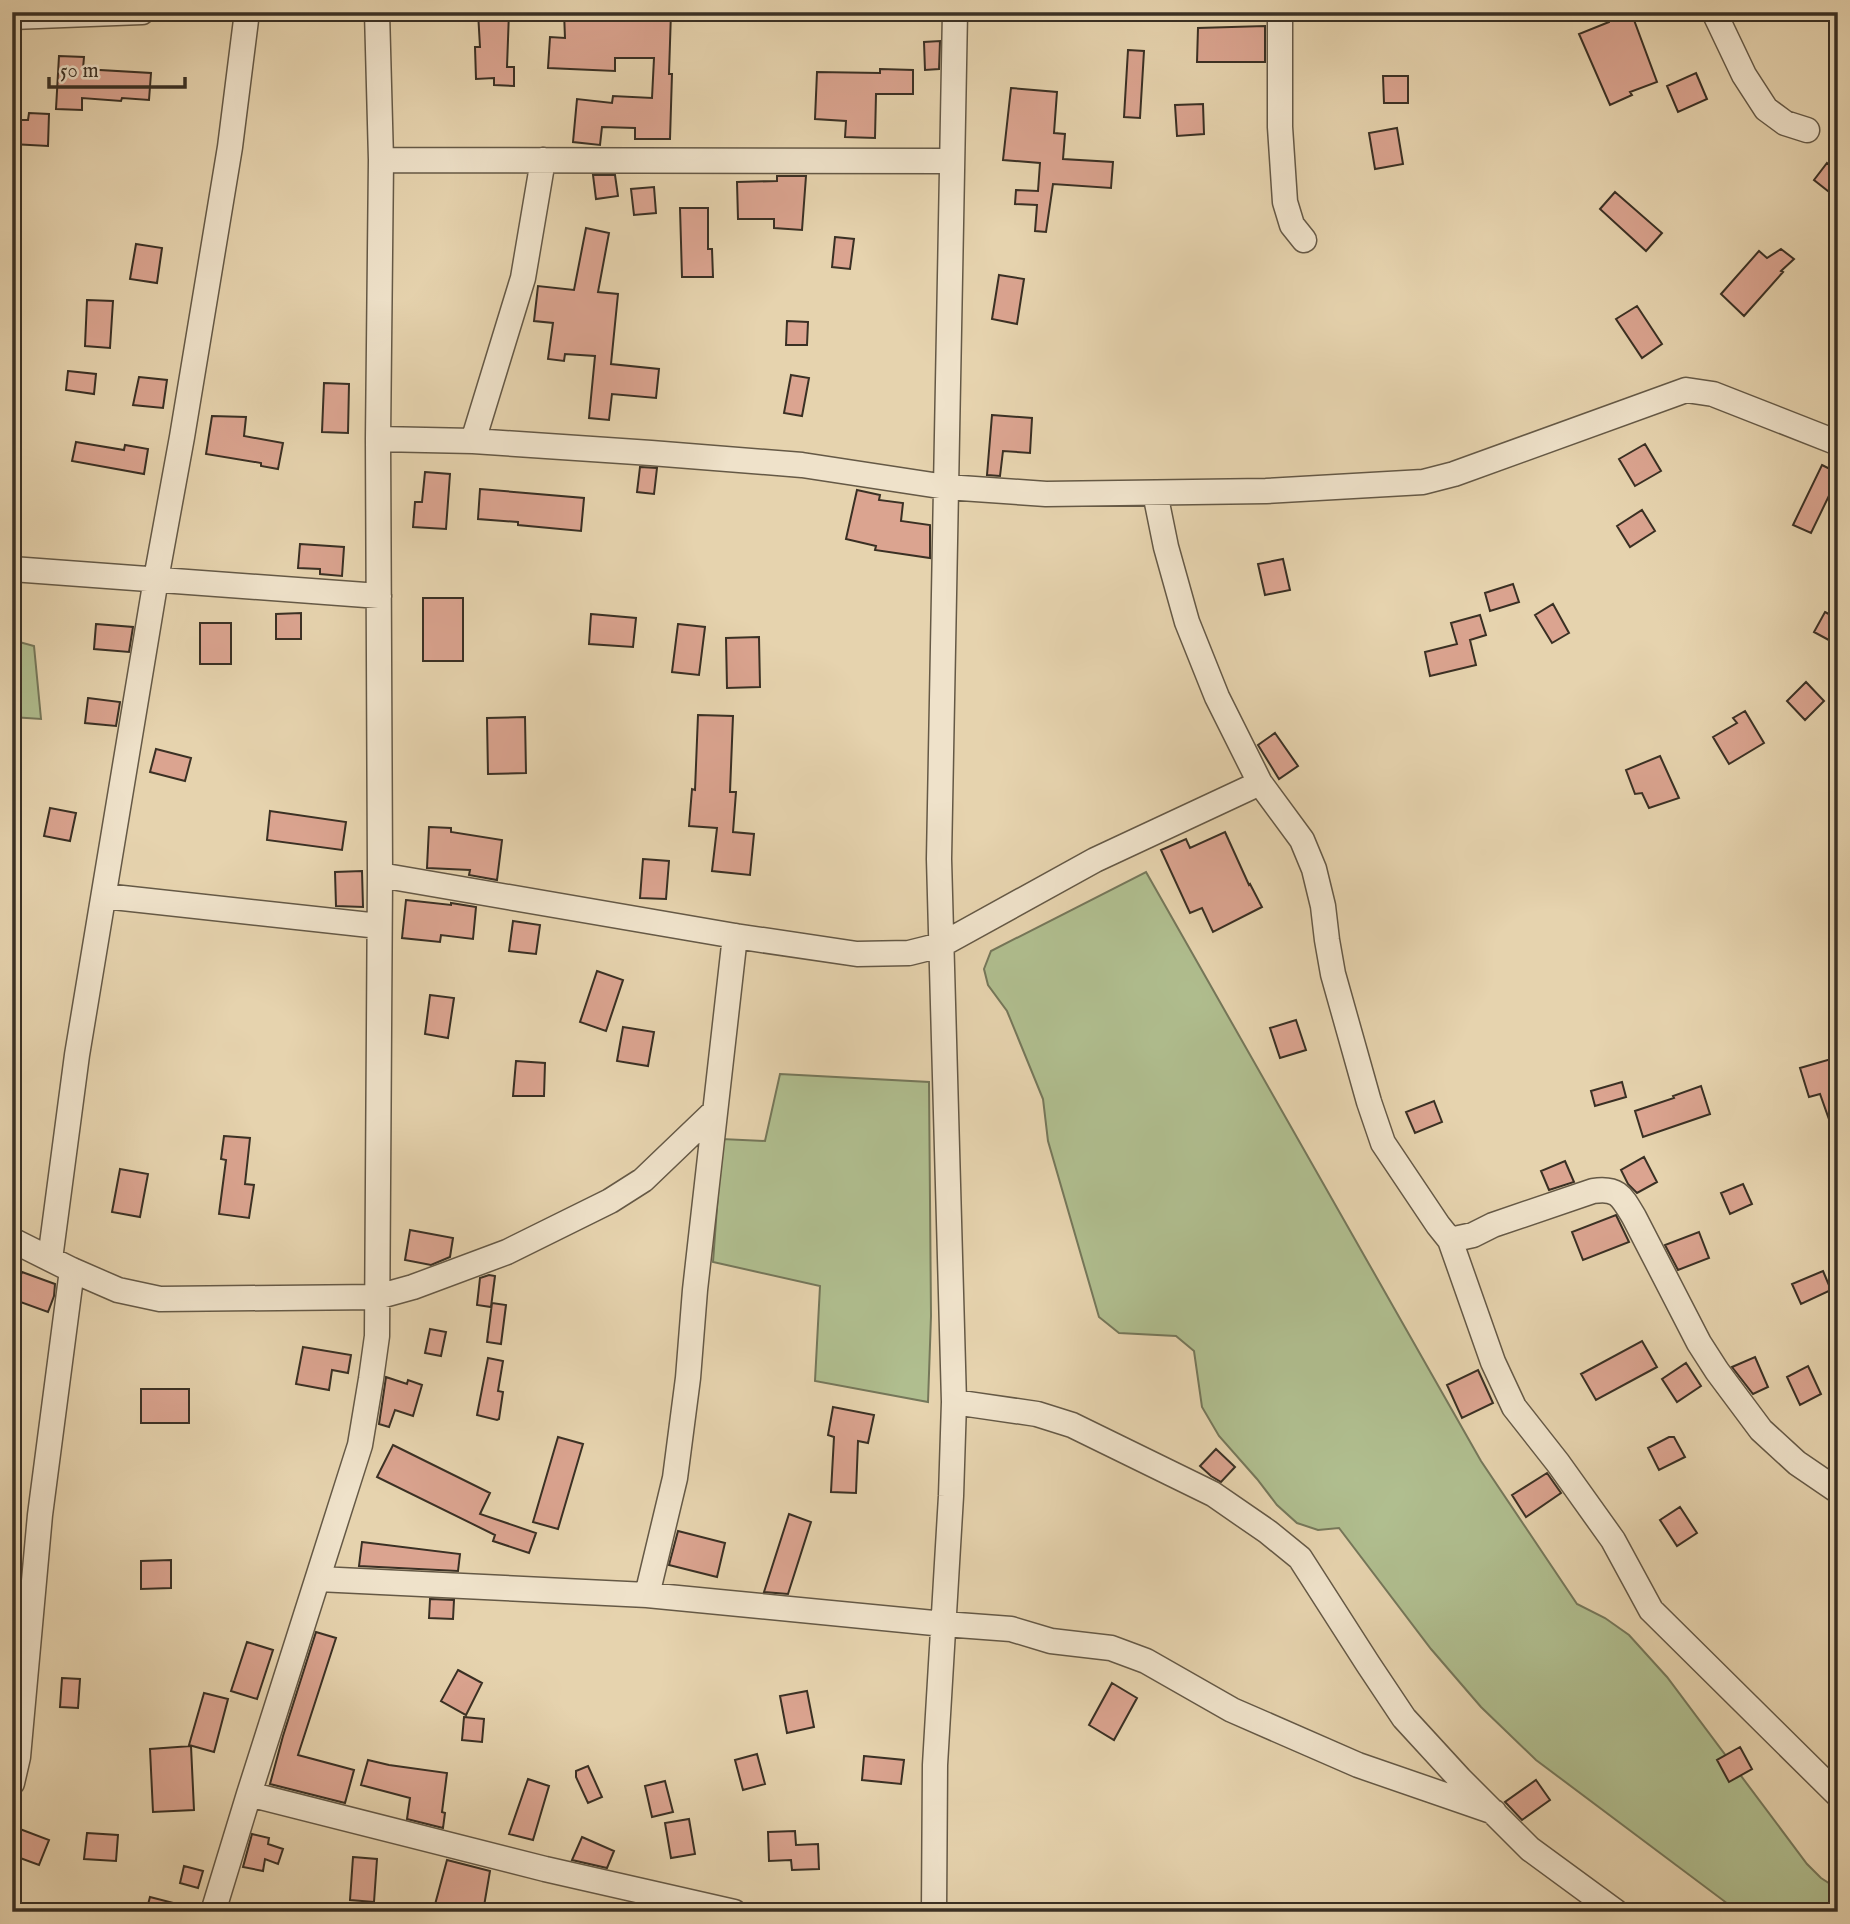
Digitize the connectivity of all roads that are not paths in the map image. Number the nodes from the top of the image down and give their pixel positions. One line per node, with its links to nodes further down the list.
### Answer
1 (142, 12): 7 (street)
2 (247, 12): 19 (street)
3 (377, 12): 9 (street)
4 (955, 12): 11 (street)
5 (1280, 12): 12 (street)
6 (1714, 12): 8 (street)
7 (12, 17)
8 (1807, 130)
9 (380, 160): 10 (street); 13 (street)
10 (542, 160): 11 (street); 14 (street)
11 (951, 161): 16 (street)
12 (1304, 240)
13 (378, 439): 14 (street); 20 (street)
14 (473, 441): 16 (street)
15 (1838, 443): 17 (street)
16 (946, 487): 17 (street); 26 (street)
17 (1155, 493): 21 (street)
18 (12, 569): 19 (street)
19 (156, 579): 20 (street); 23 (street)
20 (379, 596): 22 (street)
21 (1260, 783): 26 (street); 29 (street)
22 (380, 875): 24 (street); 25 (street)
23 (104, 896): 24 (street); 30 (street)
24 (379, 926): 31 (street)
25 (735, 936): 26 (street); 27 (street)
26 (941, 946): 32 (street)
27 (715, 1111): 31 (street); 35 (street)
28 (12, 1240): 30 (street)
29 (1450, 1241): 33 (street); 39 (street)
30 (61, 1265): 31 (street); 37 (street)
31 (377, 1297): 34 (street)
32 (954, 1402): 36 (street); 40 (street)
33 (1838, 1491)
34 (318, 1579): 35 (street); 38 (street)
35 (647, 1595): 36 (street)
36 (944, 1625): 40 (street); 43 (street)
37 (12, 1783)
38 (249, 1794): 41 (street); 42 (street)
39 (1838, 1795)
40 (1494, 1812): 44 (street)
41 (214, 1912)
42 (734, 1912)
43 (934, 1912)
44 (1616, 1912)

